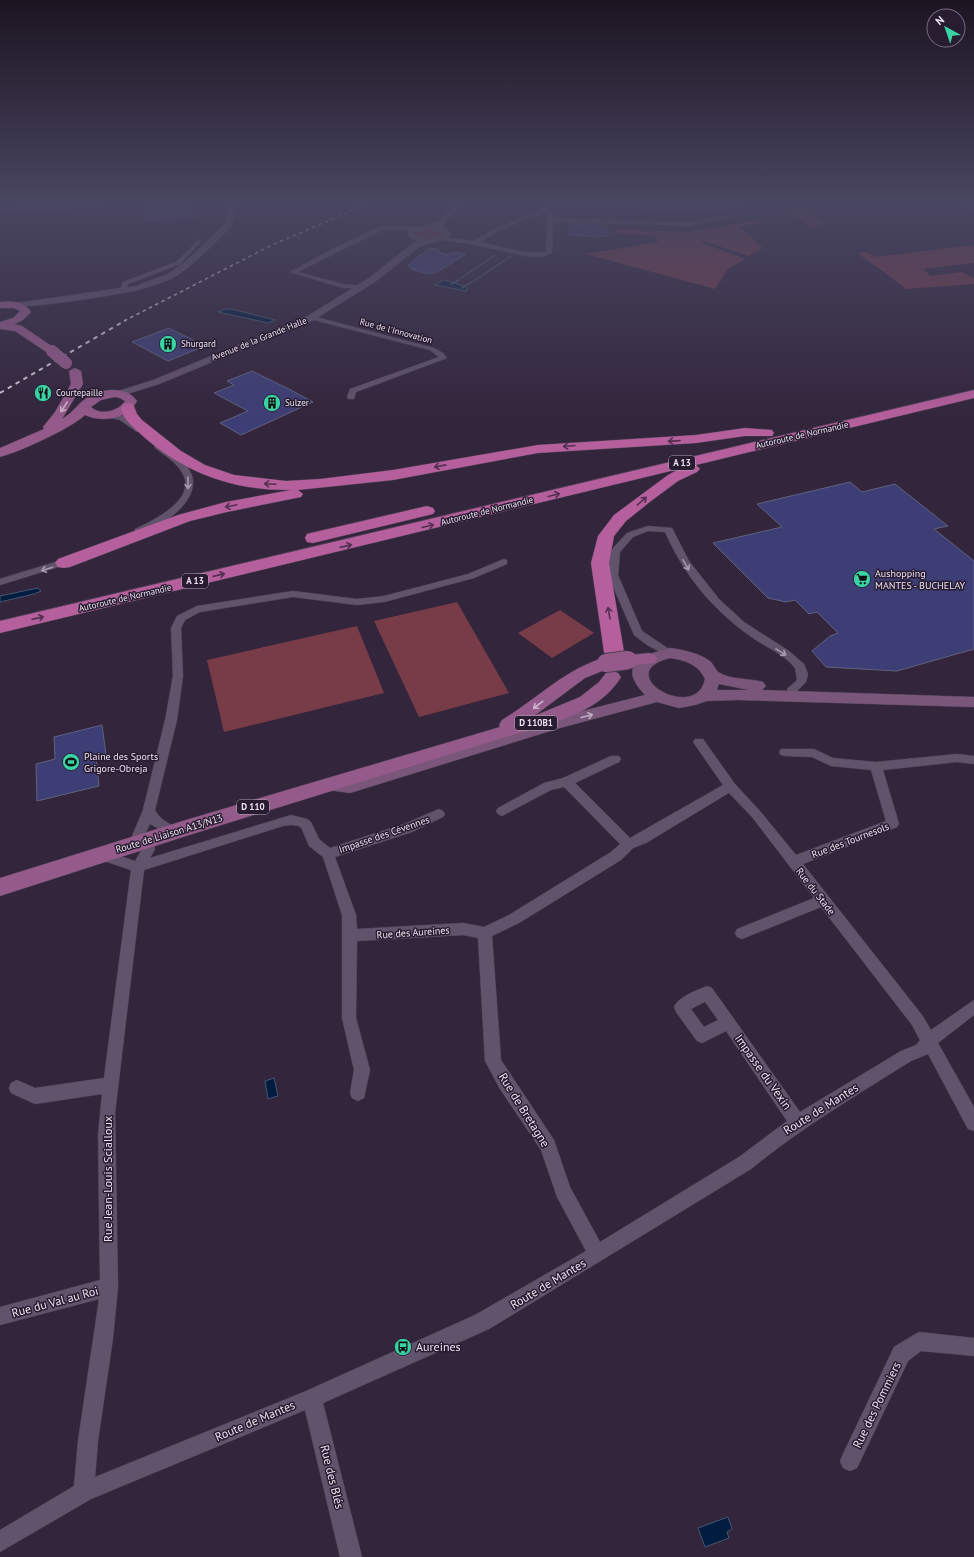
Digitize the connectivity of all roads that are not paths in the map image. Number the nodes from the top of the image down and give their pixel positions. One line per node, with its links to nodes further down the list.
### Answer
1 (142, 277): 5 (street)
2 (174, 277): 8 (street)
3 (310, 277): 6 (street)
4 (377, 277): 7 (street, Avenue de la Grande Halle)
5 (125, 283): 8 (street); 9 (street)
6 (343, 286): 7 (street); 10 (street)
7 (362, 287): 10 (street, Avenue de la Grande Halle)
8 (135, 290): 9 (street); 13 (street)
9 (118, 291): 12 (street)
10 (353, 292): 14 (street, Avenue de la Grande Halle)
11 (0, 305): 12 (main road)
12 (16, 305): 13 (main road)
13 (23, 316): 15 (main road); 16 (main road)
14 (312, 318): 18 (street, Avenue de la Grande Halle); 23 (street, Rue de l'Innovation)
15 (0, 325): 16 (main road)
16 (41, 343): 17 (main road, bridge)
17 (70, 367): 19 (main road); 27 (main road, one-way to 27)
18 (156, 382): 21 (street, Avenue de la Grande Halle); 25 (street)
19 (89, 384): 21 (main road); 24 (main road)
20 (974, 384): 28 (highway, Autoroute de Normandie / A 13)
21 (115, 394): 24 (main road); 25 (main road)
22 (974, 394): 28 (highway, Autoroute de Normandie / A 13)
23 (351, 397)
24 (87, 404): 26 (main road); 27 (main road)
25 (130, 404): 26 (main road); 31 (highway, one-way to 25)
26 (103, 415): 30 (main road); 34 (street, one-way to 34)
27 (33, 438): 29 (main road)
28 (769, 438): 31 (highway, one-way to 31); 32 (highway, one-way to 28); 37 (highway, Autoroute de Normandie / A 13); 38 (highway, Autoroute de Normandie / A 13, one-way to 28)
29 (0, 453)
30 (0, 457)
31 (393, 475): 34 (highway, one-way to 34)
32 (626, 514): 35 (highway); 41 (highway, one-way to 32)
33 (504, 562): 57 (street, Rue Jean-Louis Scialloux)
34 (64, 563): 36 (street, one-way to 36)
35 (613, 574): 39 (street); 43 (street, one-way to 43)
36 (0, 582)
37 (0, 614)
38 (0, 627)
39 (670, 653): 40 (main road); 42 (main road)
40 (649, 659): 41 (main road, D 110); 45 (main road)
41 (615, 664): 48 (main road, D 110, one-way to 48); 48 (main road, D 110B1)
42 (710, 674): 43 (main road); 44 (main road)
43 (792, 689): 46 (main road)
44 (703, 696): 45 (main road); 47 (main road)
45 (657, 697): 55 (main road, D 110, one-way to 45)
46 (974, 697)
47 (974, 702)
48 (476, 741): 55 (main road, Route de Liaison A13/N13 / D 110)
49 (699, 742): 56 (street, Rue du Stade)
50 (785, 752): 53 (street)
51 (615, 759): 54 (street)
52 (974, 760): 53 (street)
53 (876, 766): 65 (street, Rue des Tournesols)
54 (566, 782): 58 (street); 62 (street)
55 (334, 785): 60 (main road, Route de Liaison A13/N13 / D 110)
56 (731, 787): 62 (street); 65 (street, Rue du Stade)
57 (149, 810): 60 (street); 61 (street, Rue Jean-Louis Scialloux)
58 (502, 811)
59 (439, 814): 64 (street, Impasse des Cévennes)
60 (173, 832): 61 (main road, Route de Liaison A13/N13 / D 110)
61 (143, 841): 63 (main road, Route de Liaison A13/N13 / D 110); 66 (street, Rue Jean-Louis Scialloux)
62 (628, 844): 69 (street)
63 (100, 854): 66 (street); 67 (main road, Route de Liaison A13/N13 / D 110)
64 (328, 854): 66 (street); 71 (street)
65 (793, 862): 68 (street, Rue du Stade)
66 (138, 867): 75 (street, Rue Jean-Louis Scialloux)
67 (0, 887)
68 (823, 900): 70 (street); 74 (street, Rue du Stade)
69 (485, 933): 71 (street, Rue des Aureines); 80 (street, Rue de Bretagne)
70 (742, 933)
71 (350, 935): 77 (street)
72 (974, 1007): 74 (street, Route de Mantes)
73 (728, 1022): 78 (street, Impasse du Vexin)
74 (929, 1041): 78 (street, Route de Mantes); 79 (street, Rue du Stade)
75 (111, 1085): 76 (street); 81 (street, Rue Jean-Louis Scialloux)
76 (17, 1088)
77 (358, 1093)
78 (798, 1123): 80 (street, Route de Mantes)
79 (974, 1123)
80 (597, 1254): 84 (street, Route de Mantes)
81 (109, 1287): 82 (street, Rue du Val au Roi); 86 (street, Rue Jean-Louis Scialloux)
82 (0, 1316)
83 (974, 1347): 85 (street, Rue des Pommiers)
84 (312, 1398): 86 (street, Route de Mantes); 88 (street, Rue des Blés)
85 (850, 1461)
86 (84, 1492): 87 (street, Route de Mantes)
87 (0, 1542)
88 (351, 1557)

